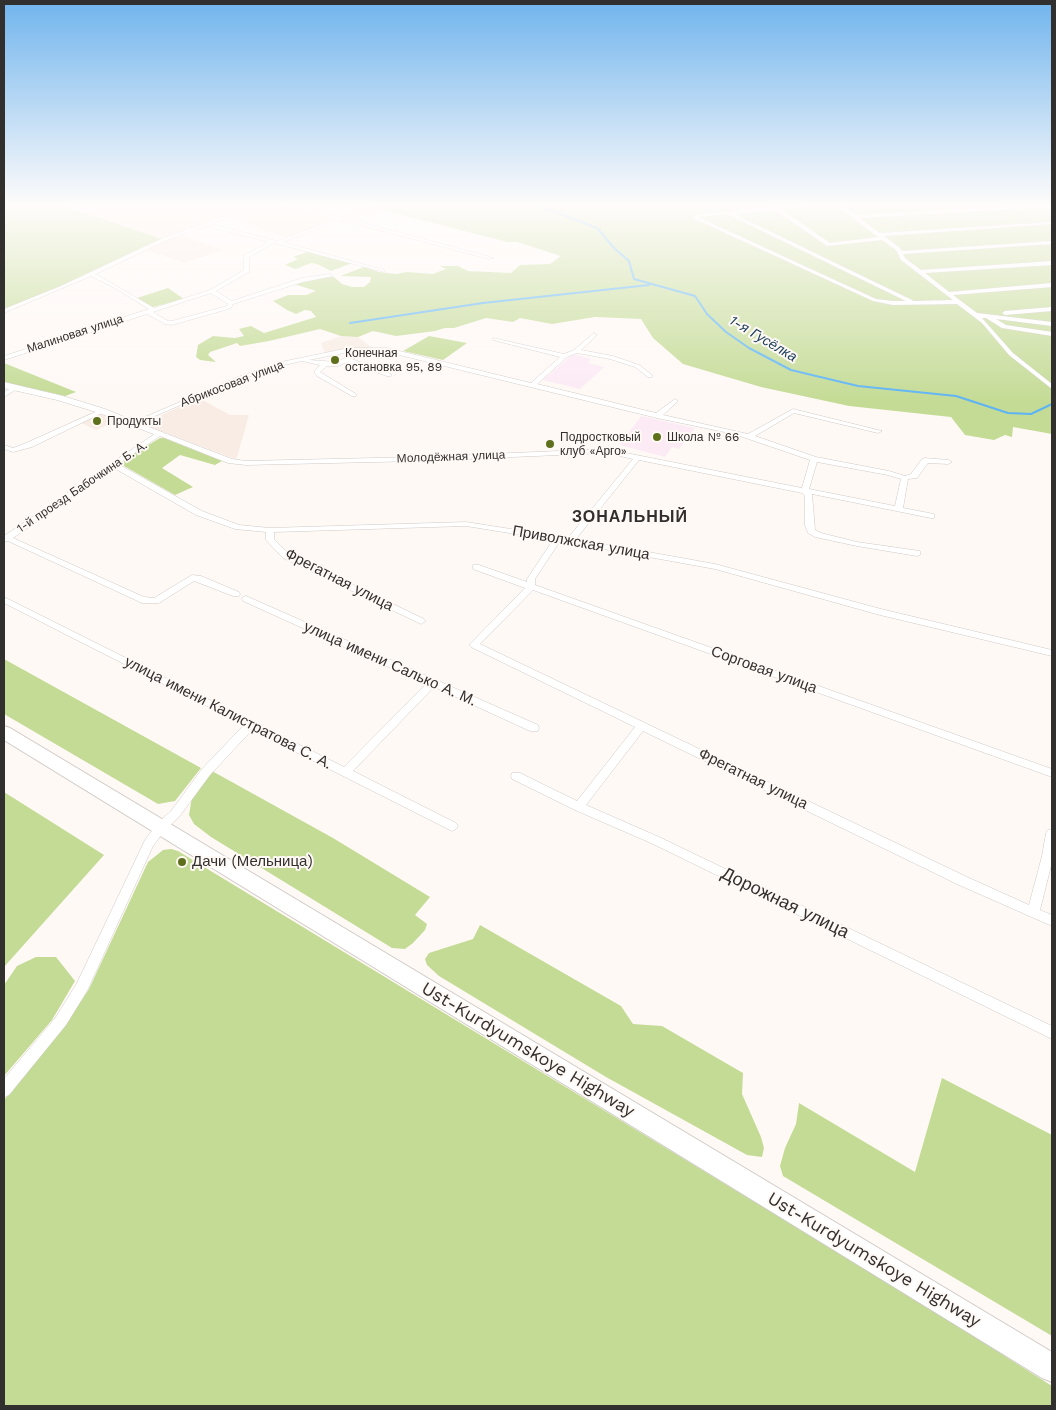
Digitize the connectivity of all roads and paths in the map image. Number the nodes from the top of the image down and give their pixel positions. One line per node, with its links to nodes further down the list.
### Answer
1 (99, 270): 10 (street)
2 (247, 270): 13 (street, Малиновая улица)
3 (378, 270): 8 (street)
4 (809, 270): 17 (street)
5 (845, 270): 17 (street)
6 (917, 270): 9 (street)
7 (949, 270): 9 (street)
8 (382, 271)
9 (920, 272): 14 (street)
10 (91, 274): 19 (street); 20 (street)
11 (330, 276): 16 (street)
12 (1052, 285): 14 (street)
13 (212, 291): 16 (street); 19 (street, Малиновая улица)
14 (948, 294): 15 (street)
15 (959, 302): 17 (street); 21 (street)
16 (231, 303): 19 (street)
17 (914, 303)
18 (1052, 309): 23 (street)
19 (150, 310): 31 (street, Малиновая улица)
20 (4, 311)
21 (975, 315): 22 (street); 40 (street)
22 (986, 316): 23 (street); 26 (street)
23 (997, 316): 24 (street)
24 (1052, 324)
25 (594, 334): 29 (street)
26 (1052, 334)
27 (495, 340): 30 (street)
28 (361, 349): 32 (street, Абрикосовая улица); 33 (street); 38 (street, Абрикосовая улица)
29 (576, 351): 30 (street); 36 (street)
30 (565, 356): 38 (street)
31 (4, 358)
32 (302, 358): 34 (street, Абрикосовая улица); 46 (street, Абрикосовая улица)
33 (348, 360): 34 (street, Абрикосовая улица); 35 (street, Абрикосовая улица)
34 (325, 364): 42 (street)
35 (389, 375)
36 (650, 376)
37 (4, 385): 39 (street, Молодёжная улица)
38 (533, 385): 45 (street, Абрикосовая улица)
39 (17, 387): 41 (street); 44 (street, Молодёжная улица)
40 (1052, 387)
41 (4, 394)
42 (354, 396)
43 (675, 402): 45 (street)
44 (102, 411): 46 (street, Молодёжная улица); 50 (street)
45 (657, 416): 49 (street, Абрикосовая улица)
46 (134, 423): 48 (street, Молодёжная улица)
47 (878, 431): 49 (street)
48 (159, 433): 51 (street, Молодёжная улица); 54 (street, 1-й проезд Бабочкина Б. А.)
49 (750, 436): 52 (street, Абрикосовая улица)
50 (4, 447)
51 (636, 458): 56 (street, Молодёжная улица); 62 (street)
52 (814, 459): 55 (street, Абрикосовая улица); 56 (street)
53 (948, 462): 55 (street)
54 (114, 465): 59 (street, Приволжская улица); 61 (street, 1-й проезд Бабочкина Б. А.)
55 (905, 478): 57 (street)
56 (805, 492): 57 (street, Молодёжная улица); 63 (street)
57 (899, 508): 58 (street, Молодёжная улица)
58 (931, 516)
59 (270, 530): 60 (street, Приволжская улица); 69 (street, Фрегатная улица)
60 (558, 538): 62 (street, Приволжская улица); 65 (street)
61 (5, 539): 66 (street)
62 (571, 540): 70 (street, Приволжская улица)
63 (917, 553)
64 (476, 567): 65 (street, Сорговая улица)
65 (531, 587): 73 (street, Фрегатная улица); 77 (street, Сорговая улица)
66 (236, 594)
67 (246, 599): 71 (street, улица имени Салько А. М.)
68 (4, 600): 72 (street, улица имени Калистратова С. А.)
69 (421, 621)
70 (1052, 653)
71 (433, 684): 74 (street, улица имени Салько А. М.); 76 (street)
72 (251, 724): 76 (street, улица имени Калистратова С. А.); 81 (street)
73 (642, 725): 79 (street); 83 (street, Фрегатная улица)
74 (534, 728)
75 (4, 732): 81 (main road, Ust-Kurdyumskoye Highway)
76 (346, 771): 80 (street, улица имени Калистратова С. А.)
77 (1052, 773)
78 (516, 776): 79 (street, Дорожная улица)
79 (579, 807): 85 (street, Дорожная улица)
80 (452, 826)
81 (161, 827): 86 (street); 87 (main road, Ust-Kurdyumskoye Highway)
82 (1052, 833): 83 (street)
83 (1033, 912): 84 (street, Фрегатная улица)
84 (1052, 921)
85 (1052, 1033)
86 (4, 1090)
87 (1052, 1368)

